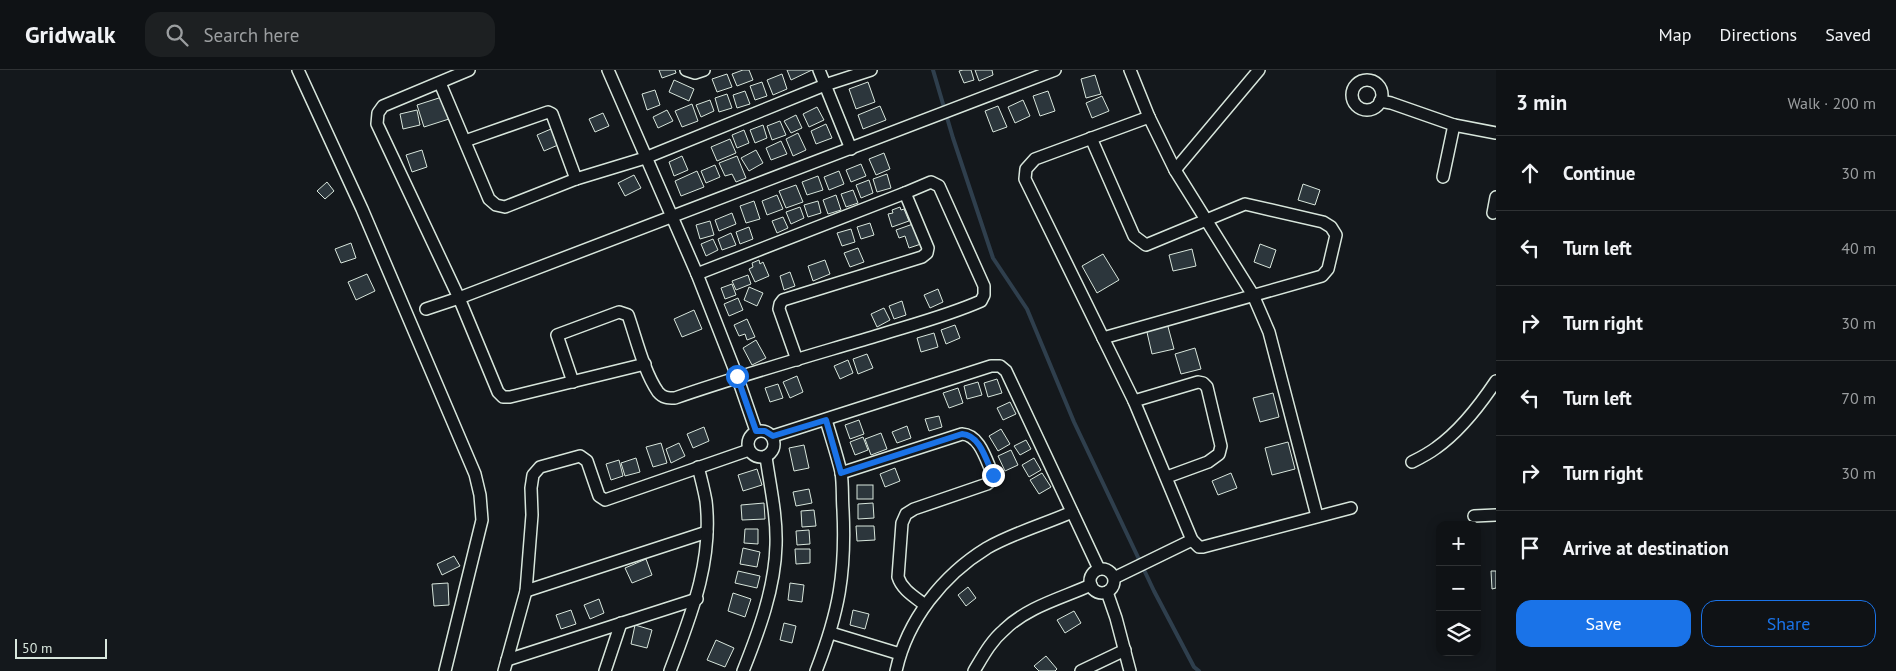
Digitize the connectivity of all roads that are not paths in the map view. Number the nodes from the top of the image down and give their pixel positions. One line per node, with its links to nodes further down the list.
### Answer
1 (298, 70): 69 (street)
2 (469, 70): 12 (street)
3 (608, 70): 21 (street)
4 (686, 70): 5 (street)
5 (704, 70)
6 (819, 70): 13 (street)
7 (871, 70): 13 (street)
8 (1055, 70): 20 (street)
9 (1130, 70): 15 (street)
10 (1259, 70): 22 (street)
11 (1364, 75): 14 (street); 14 (street)
12 (440, 83): 19 (street); 32 (street)
13 (825, 85): 20 (street); 21 (street)
14 (1380, 101): 16 (street)
15 (1149, 117): 18 (street); 22 (street)
16 (1454, 125): 17 (street); 23 (street)
17 (1496, 134)
18 (1091, 138): 29 (street); 34 (street)
19 (465, 140): 24 (street); 24 (street)
20 (851, 149): 28 (street)
21 (646, 158): 24 (street); 28 (street)
22 (1175, 170): 29 (street)
23 (1443, 177)
24 (576, 179)
25 (905, 193): 30 (street); 35 (street); 35 (street)
26 (1496, 197): 27 (street)
27 (1493, 213)
28 (672, 216): 30 (street); 32 (street)
29 (1206, 221): 31 (street); 31 (street)
30 (697, 274): 37 (street)
31 (1253, 295): 34 (street); 53 (street)
32 (459, 298): 33 (street); 39 (street)
33 (426, 309)
34 (1104, 338): 40 (street)
35 (796, 360): 37 (street)
36 (645, 364): 37 (street); 39 (street); 39 (street)
37 (737, 376): 42 (street)
38 (1496, 381): 46 (street)
39 (572, 382)
40 (1134, 401): 49 (street); 49 (street)
41 (826, 420): 43 (street); 48 (street); 51 (street)
42 (756, 431): 43 (street); 44 (street)
43 (773, 436): 45 (street)
44 (749, 450): 45 (street); 47 (street)
45 (766, 457): 72 (street)
46 (1412, 462)
47 (698, 468): 55 (street); 60 (street)
48 (841, 473): 63 (street); 65 (street)
49 (1167, 477): 56 (street)
50 (1351, 508): 53 (street)
51 (1072, 512): 57 (street); 63 (street)
52 (1496, 515): 54 (street)
53 (1318, 516): 56 (street)
54 (1474, 516)
55 (708, 532): 60 (street); 62 (street)
56 (1192, 540): 58 (street)
57 (1099, 569): 58 (street); 59 (street)
58 (1114, 578): 61 (street)
59 (1091, 585): 61 (street); 75 (street)
60 (526, 591): 68 (street)
61 (1107, 592): 66 (street)
62 (697, 599): 64 (street); 71 (street)
63 (925, 604): 67 (street)
64 (621, 622): 68 (street); 70 (street)
65 (831, 633): 67 (street); 73 (street)
66 (1125, 650): 76 (street); 77 (street)
67 (900, 654): 74 (street)
68 (506, 666)
69 (445, 671)
70 (605, 671)
71 (670, 671)
72 (743, 671)
73 (816, 671)
74 (896, 671)
75 (974, 671)
76 (1081, 671)
77 (1130, 671)

